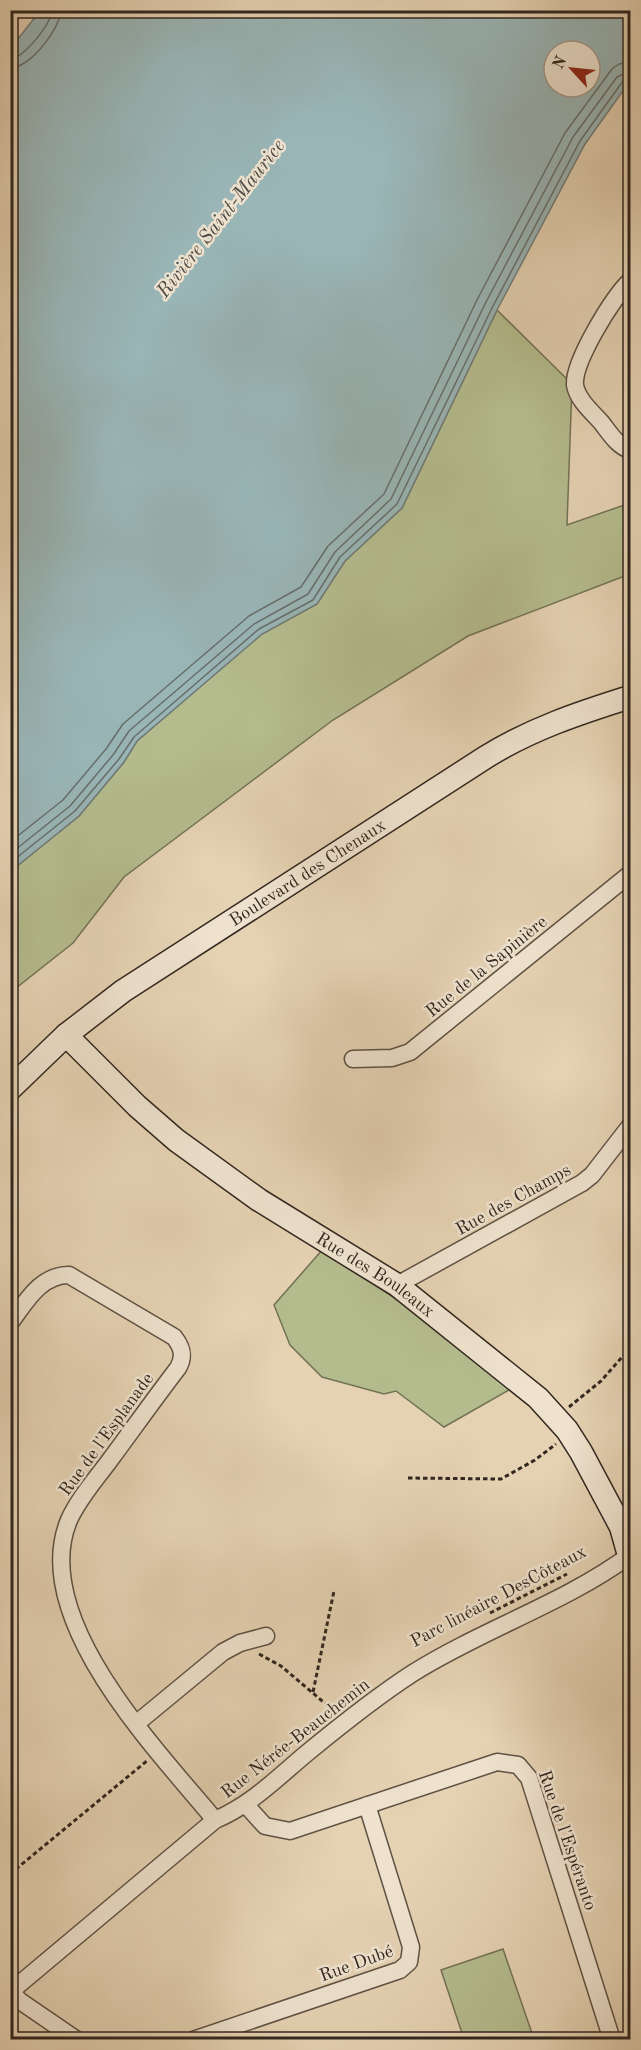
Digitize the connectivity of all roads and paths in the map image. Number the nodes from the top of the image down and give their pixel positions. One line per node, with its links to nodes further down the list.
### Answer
1 (630, 281): 2 (street)
2 (630, 450)
3 (630, 697): 5 (street, Boulevard des Chenaux)
4 (630, 874): 6 (street, Rue de la Sapinière)
5 (66, 1035): 7 (street, Boulevard des Chenaux); 9 (street, Rue des Bouleaux)
6 (353, 1059)
7 (10, 1089)
8 (630, 1126): 9 (street, Rue des Champs)
9 (397, 1285): 12 (street, Rue des Bouleaux)
10 (10, 1323): 24 (street, Rue de l'Esplanade)
11 (630, 1348): 12 (path)
12 (556, 1417): 13 (path); 16 (street, Rue des Bouleaux)
13 (556, 1444): 14 (path); 15 (path)
14 (562, 1454)
15 (408, 1478)
16 (630, 1557): 26 (street, Rue Nérée-Beauchemin)
17 (576, 1570): 19 (path, Parc linéaire DesCôteaux)
18 (334, 1591): 22 (path)
19 (487, 1614)
20 (266, 1636): 21 (street)
21 (240, 1643): 22 (path); 24 (street)
22 (313, 1692): 23 (path)
23 (325, 1718)
24 (137, 1723): 25 (street, Rue de l'Esplanade)
25 (158, 1751): 28 (street, Rue de l'Esplanade); 29 (path)
26 (246, 1805): 27 (street, Rue de l'Espéranto); 28 (street, Rue Nérée-Beauchemin)
27 (367, 1805): 32 (street, Rue Dubé); 33 (street, Rue de l'Espéranto)
28 (215, 1820): 30 (street, Rue Nérée-Beauchemin)
29 (10, 1874)
30 (11, 1991): 31 (street)
31 (77, 2040)
32 (193, 2040)
33 (612, 2040)

